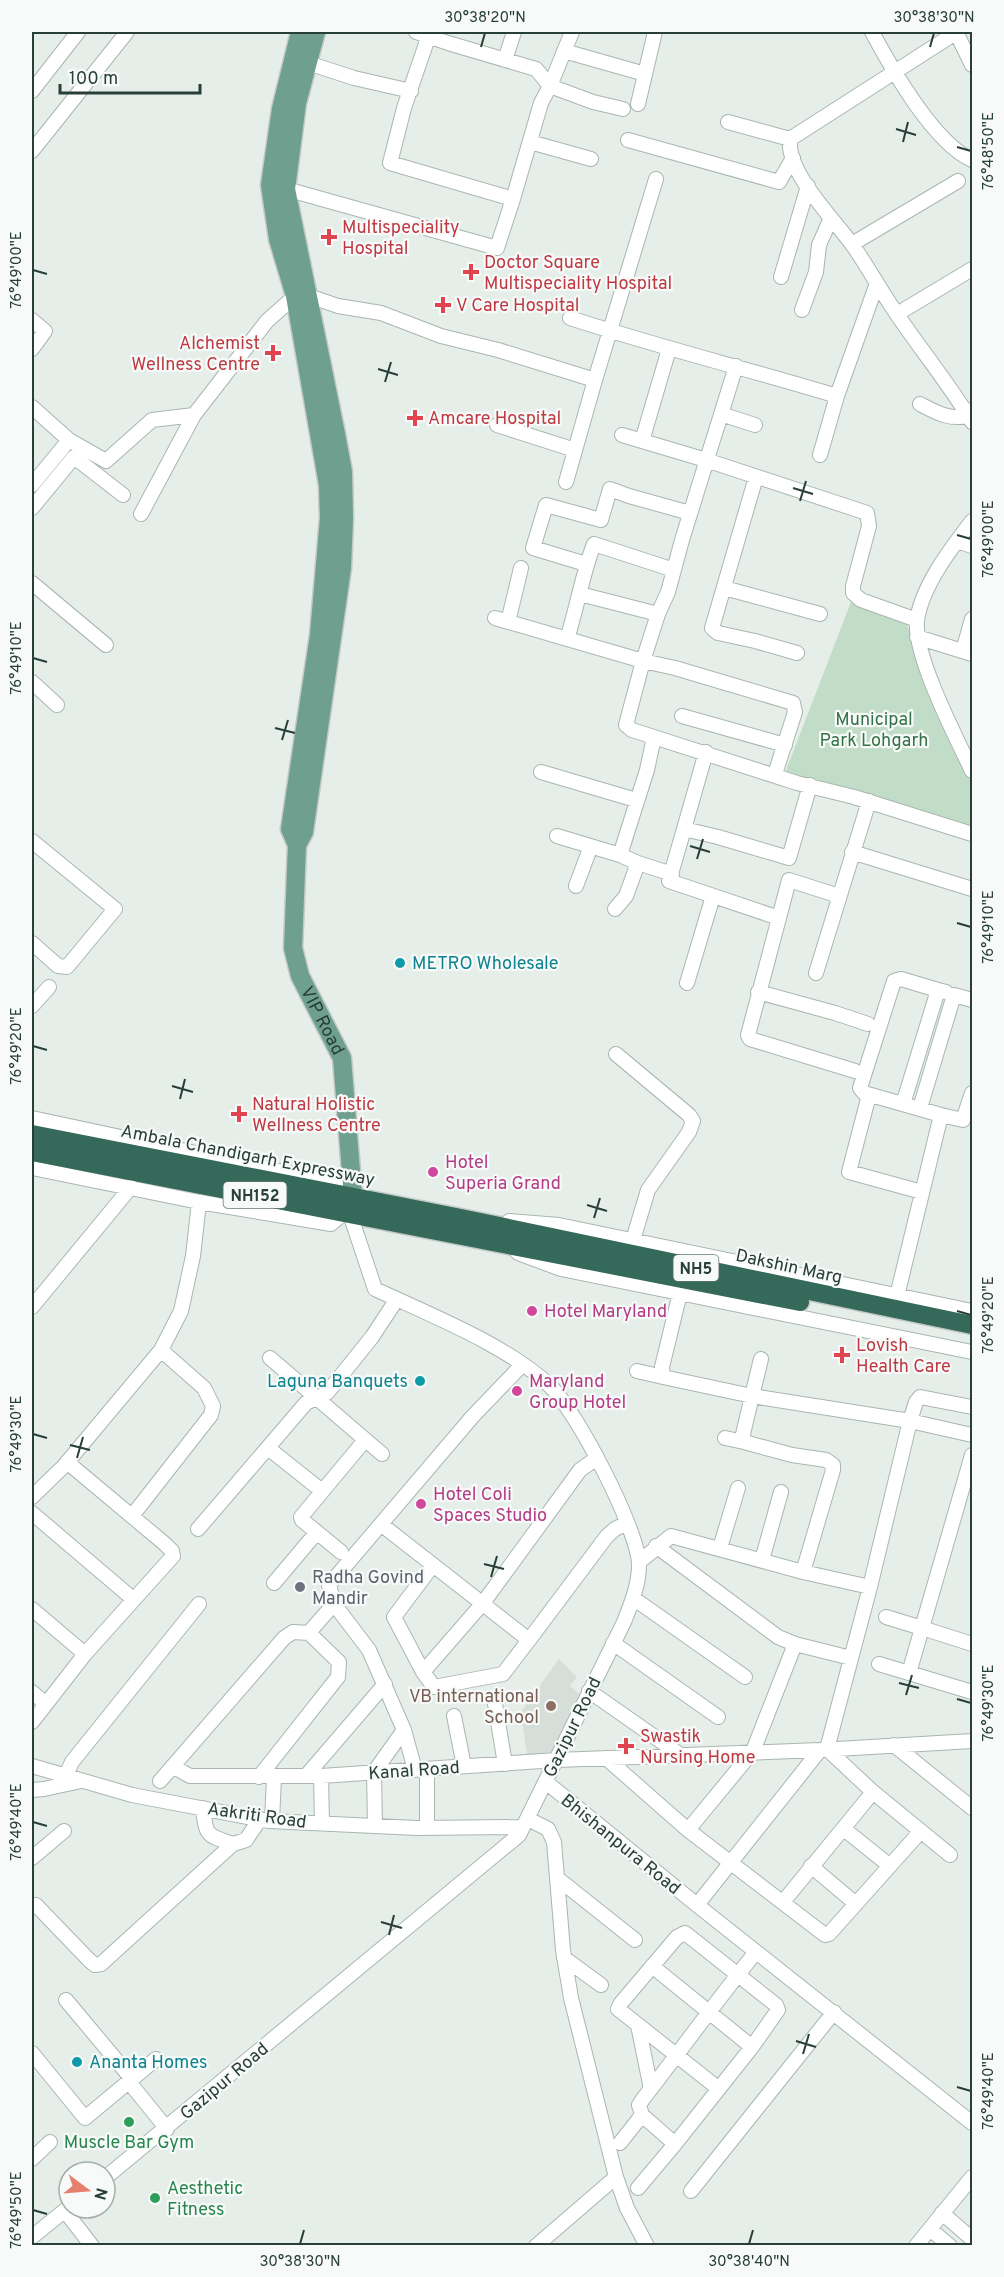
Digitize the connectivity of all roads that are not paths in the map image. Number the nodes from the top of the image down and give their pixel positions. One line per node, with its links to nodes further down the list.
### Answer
1 (78, 32): 18 (street)
2 (127, 32): 26 (street)
3 (300, 32): 40 (main road)
4 (316, 32): 13 (main road)
5 (514, 32): 12 (street)
6 (572, 32): 11 (street)
7 (655, 32): 20 (street)
8 (872, 32): 15 (street)
9 (956, 32): 14 (street); 15 (street)
10 (422, 33): 12 (street); 19 (street)
11 (564, 51): 16 (street); 17 (street)
12 (505, 60): 17 (street)
13 (308, 63): 19 (street); 33 (main road)
14 (972, 65)
15 (895, 71): 23 (street); 29 (street)
16 (638, 72)
17 (550, 86): 21 (street); 25 (street)
18 (32, 91)
19 (411, 91): 34 (street)
20 (638, 104)
21 (623, 109)
22 (728, 122): 23 (street)
23 (790, 139): 27 (street)
24 (628, 140): 27 (street)
25 (530, 142): 28 (street); 34 (street)
26 (32, 151)
27 (793, 158): 32 (street)
28 (591, 159)
29 (972, 160)
30 (656, 179): 45 (street)
31 (958, 181): 36 (street)
32 (808, 186): 35 (street); 38 (street)
33 (286, 189): 34 (street); 40 (main road)
34 (513, 199)
35 (831, 218): 36 (street); 41 (street)
36 (852, 244): 39 (street)
37 (972, 269): 42 (street)
38 (781, 277)
39 (877, 283): 42 (street); 50 (street)
40 (302, 296): 49 (street); 54 (street); 141 (main road, VIP Road)
41 (802, 310)
42 (897, 314): 55 (street)
43 (570, 318): 45 (street)
44 (32, 320): 46 (street)
45 (611, 332): 47 (street); 49 (street)
46 (32, 349)
47 (669, 349): 48 (street); 60 (street)
48 (735, 366): 50 (street); 53 (street)
49 (595, 380): 61 (street)
50 (837, 396): 62 (street)
51 (920, 404): 55 (street)
52 (32, 407): 59 (street)
53 (721, 414): 56 (street); 63 (street)
54 (194, 415): 59 (street); 70 (street)
55 (971, 416)
56 (755, 424)
57 (496, 425): 61 (street)
58 (622, 435): 60 (street)
59 (69, 440): 66 (street)
60 (642, 441): 63 (street)
61 (575, 450): 65 (street)
62 (820, 455)
63 (706, 460): 64 (street); 69 (street)
64 (756, 477): 78 (street); 83 (street)
65 (566, 482)
66 (32, 485)
67 (123, 495): 68 (street)
68 (32, 508)
69 (690, 513): 74 (street); 76 (street)
70 (141, 514)
71 (972, 521): 72 (street)
72 (957, 541): 73 (street); 83 (street)
73 (972, 546)
74 (586, 564): 76 (street); 79 (street)
75 (521, 568): 85 (street)
76 (674, 570): 80 (street)
77 (32, 583): 86 (street)
78 (724, 588): 81 (street); 88 (street)
79 (580, 594): 80 (street); 85 (street)
80 (657, 614): 89 (street)
81 (820, 614)
82 (972, 619): 87 (street)
83 (917, 620): 84 (street)
84 (917, 638): 87 (street); 96 (street)
85 (567, 639): 89 (street)
86 (105, 645)
87 (968, 652)
88 (797, 653)
89 (643, 661): 93 (street); 94 (street)
90 (32, 682): 91 (street)
91 (57, 705)
92 (682, 716): 94 (street)
93 (654, 737): 95 (street); 100 (street)
94 (785, 745): 98 (street)
95 (706, 752): 98 (street); 102 (street)
96 (972, 771)
97 (541, 772): 100 (street)
98 (775, 774): 99 (street)
99 (810, 785): 101 (street); 102 (street)
100 (636, 800): 108 (street)
101 (869, 801): 103 (street); 107 (street)
102 (684, 829): 110 (street)
103 (972, 834)
104 (557, 836): 106 (street)
105 (32, 841): 117 (street)
106 (591, 846): 108 (street); 111 (street)
107 (852, 852): 112 (street); 114 (street)
108 (620, 855): 109 (street)
109 (638, 863): 110 (street); 115 (street)
110 (672, 874): 113 (street)
111 (576, 886)
112 (972, 889)
113 (713, 896): 116 (street); 119 (street)
114 (839, 896): 116 (street); 118 (street)
115 (615, 909)
116 (779, 918): 122 (street)
117 (32, 943)
118 (816, 973)
119 (687, 983)
120 (49, 987): 125 (street)
121 (938, 990): 123 (street); 130 (street); 131 (street)
122 (758, 992): 126 (street); 128 (street)
123 (954, 995): 124 (street); 132 (street)
124 (972, 1000)
125 (32, 1006)
126 (868, 1024)
127 (616, 1054): 144 (street)
128 (855, 1071)
129 (972, 1093): 133 (street)
130 (869, 1095): 131 (street); 139 (street)
131 (903, 1104): 132 (street)
132 (920, 1108): 133 (street)
133 (941, 1115): 139 (street)
134 (32, 1118): 141 (street)
135 (32, 1134): 141 (highway, Ambala Chandigarh Expressway / NH152)
136 (32, 1152): 141 (highway, Ambala Chandigarh Expressway / NH152)
137 (32, 1168): 138 (street)
138 (131, 1188): 140 (street); 148 (street)
139 (922, 1192): 146 (street)
140 (199, 1202): 141 (street); 153 (street)
141 (349, 1208): 142 (highway, Ambala Chandigarh Expressway / NH152); 143 (highway, Ambala Chandigarh Expressway / NH152); 147 (street, Gazipur Road)
142 (456, 1217): 144 (street, NH152); 150 (highway, Dakshin Marg / NH5)
143 (479, 1239): 145 (street, NH152); 150 (highway, NH5)
144 (633, 1240): 146 (street, NH152)
145 (680, 1293): 154 (street, NH152); 159 (street)
146 (897, 1296): 149 (street, NH152)
147 (397, 1299): 157 (street, Gazipur Road); 161 (street)
148 (32, 1306)
149 (972, 1311)
150 (935, 1324): 151 (highway, Dakshin Marg / NH5); 152 (highway, NH5)
151 (972, 1325)
152 (972, 1336)
153 (160, 1350): 172 (street); 178 (street)
154 (972, 1352)
155 (270, 1358): 161 (street)
156 (761, 1359): 160 (street)
157 (522, 1365): 171 (street, Gazipur Road); 180 (street)
158 (637, 1371): 159 (street)
159 (663, 1377): 160 (street)
160 (752, 1396): 163 (street); 167 (street)
161 (316, 1398): 166 (street); 168 (street)
162 (972, 1407): 163 (street)
163 (910, 1421): 164 (street); 191 (street)
164 (972, 1435)
165 (725, 1438): 167 (street)
166 (365, 1440): 169 (street); 174 (street)
167 (744, 1442): 189 (street)
168 (267, 1448): 174 (street); 181 (street)
169 (382, 1454)
170 (972, 1455): 199 (street)
171 (597, 1458): 179 (street, Gazipur Road); 194 (street)
172 (67, 1462): 176 (street); 178 (street)
173 (738, 1488): 184 (street)
174 (322, 1491): 182 (street)
175 (781, 1492): 186 (street)
176 (32, 1497)
177 (32, 1513): 193 (street)
178 (132, 1516): 193 (street)
179 (627, 1523): 187 (street, Gazipur Road); 201 (street)
180 (382, 1525): 188 (street); 196 (street)
181 (198, 1529)
182 (317, 1532): 185 (street); 190 (street)
183 (656, 1546): 184 (street); 187 (street); 203 (street)
184 (720, 1548): 186 (street)
185 (340, 1552)
186 (762, 1560): 189 (street)
187 (639, 1562): 192 (street, Gazipur Road)
188 (433, 1565): 194 (street); 208 (street)
189 (803, 1572): 191 (street)
190 (274, 1583)
191 (870, 1587): 206 (street)
192 (633, 1598): 202 (street, Gazipur Road); 210 (street)
193 (133, 1599): 205 (street)
194 (483, 1603): 201 (street); 208 (street)
195 (199, 1604): 234 (street)
196 (334, 1604): 200 (street); 211 (street)
197 (32, 1609): 205 (street)
198 (886, 1617): 199 (street)
199 (922, 1628): 204 (street); 209 (street)
200 (309, 1633): 231 (street); 237 (street)
201 (530, 1640): 208 (street)
202 (613, 1643): 212 (street, Gazipur Road); 218 (street)
203 (795, 1644): 206 (street); 224 (street)
204 (972, 1644)
205 (85, 1654): 215 (street)
206 (851, 1658): 223 (street)
207 (879, 1664): 209 (street)
208 (423, 1672)
209 (909, 1673): 214 (street)
210 (745, 1677)
211 (385, 1684): 220 (street); 235 (street)
212 (590, 1691): 225 (street); 227 (street, Gazipur Road)
213 (32, 1692): 215 (street)
214 (972, 1692)
215 (46, 1704): 219 (street)
216 (495, 1704): 228 (street)
217 (454, 1716): 230 (street)
218 (718, 1717)
219 (32, 1722)
220 (404, 1730): 232 (street); 233 (street)
221 (972, 1741): 222 (street, Kanal Road)
222 (894, 1745): 223 (street, Kanal Road); 244 (street)
223 (823, 1749): 224 (street, Kanal Road); 242 (street); 257 (street)
224 (753, 1751): 225 (street, Kanal Road); 251 (street)
225 (682, 1755): 226 (street, Kanal Road)
226 (606, 1758): 227 (street, Kanal Road); 251 (street)
227 (557, 1760): 228 (street, Kanal Road); 240 (street, Gazipur Road)
228 (505, 1764): 230 (street, Kanal Road)
229 (32, 1766): 234 (street, Aakriti Road)
230 (464, 1766): 232 (street, Kanal Road)
231 (174, 1767): 237 (street, Kanal Road); 239 (street)
232 (421, 1769): 233 (street, Kanal Road); 249 (street)
233 (374, 1772): 236 (street, Kanal Road); 248 (street)
234 (66, 1775): 238 (street, Aakriti Road)
235 (306, 1776): 236 (street, Kanal Road); 237 (street, Kanal Road)
236 (321, 1776): 246 (street)
237 (268, 1777): 245 (street)
238 (83, 1780): 241 (street); 243 (street, Aakriti Road)
239 (160, 1781)
240 (546, 1782): 247 (street, Gazipur Road); 264 (street, Bhishanpura Road)
241 (36, 1792)
242 (873, 1792): 250 (street); 253 (street)
243 (203, 1808): 245 (street, Aakriti Road); 254 (street)
244 (972, 1808)
245 (266, 1820): 246 (street, Aakriti Road); 254 (street)
246 (322, 1823): 248 (street, Aakriti Road)
247 (525, 1823): 249 (street, Aakriti Road); 260 (street); 284 (street, Gazipur Road)
248 (375, 1826): 249 (street, Aakriti Road)
249 (427, 1828)
250 (844, 1829): 258 (street); 259 (street)
251 (688, 1830): 257 (street)
252 (64, 1831): 256 (street)
253 (921, 1831): 255 (street); 259 (street)
254 (233, 1844): 263 (street)
255 (950, 1855)
256 (32, 1858)
257 (730, 1863): 261 (street); 264 (street)
258 (811, 1866): 261 (street); 262 (street)
259 (890, 1866): 262 (street)
260 (557, 1878): 265 (street); 267 (street)
261 (783, 1902): 262 (street)
262 (856, 1904)
263 (36, 1905)
264 (697, 1905): 266 (street, Bhishanpura Road)
265 (635, 1940)
266 (756, 1952): 269 (street); 272 (street, Bhishanpura Road)
267 (564, 1958): 270 (street); 291 (street)
268 (652, 1966): 269 (street); 273 (street); 274 (street)
269 (737, 1976): 273 (street); 275 (street)
270 (601, 1985)
271 (66, 2000): 279 (street)
272 (834, 2012): 283 (street, Bhishanpura Road); 293 (street)
273 (708, 2013): 275 (street); 277 (street)
274 (638, 2025): 277 (street); 280 (street)
275 (752, 2047): 281 (street)
276 (32, 2053): 279 (street)
277 (676, 2056): 280 (street); 281 (street)
278 (156, 2060): 279 (street)
279 (131, 2080): 284 (street)
280 (651, 2089): 282 (street)
281 (719, 2089): 287 (street)
282 (642, 2115): 286 (street); 287 (street)
283 (972, 2123)
284 (167, 2129): 289 (street, Gazipur Road)
285 (50, 2142): 288 (street)
286 (620, 2143)
287 (675, 2144): 292 (street)
288 (33, 2153)
289 (117, 2169)
290 (972, 2176): 294 (street)
291 (616, 2177): 301 (street); 302 (street)
292 (638, 2188)
293 (691, 2191)
294 (942, 2213): 297 (street); 299 (street)
295 (57, 2217): 298 (street)
296 (74, 2220): 300 (street)
297 (930, 2229): 303 (street); 304 (street)
298 (32, 2238)
299 (972, 2239)
300 (92, 2246)
301 (536, 2246)
302 (647, 2246)
303 (916, 2246)
304 (950, 2246)

